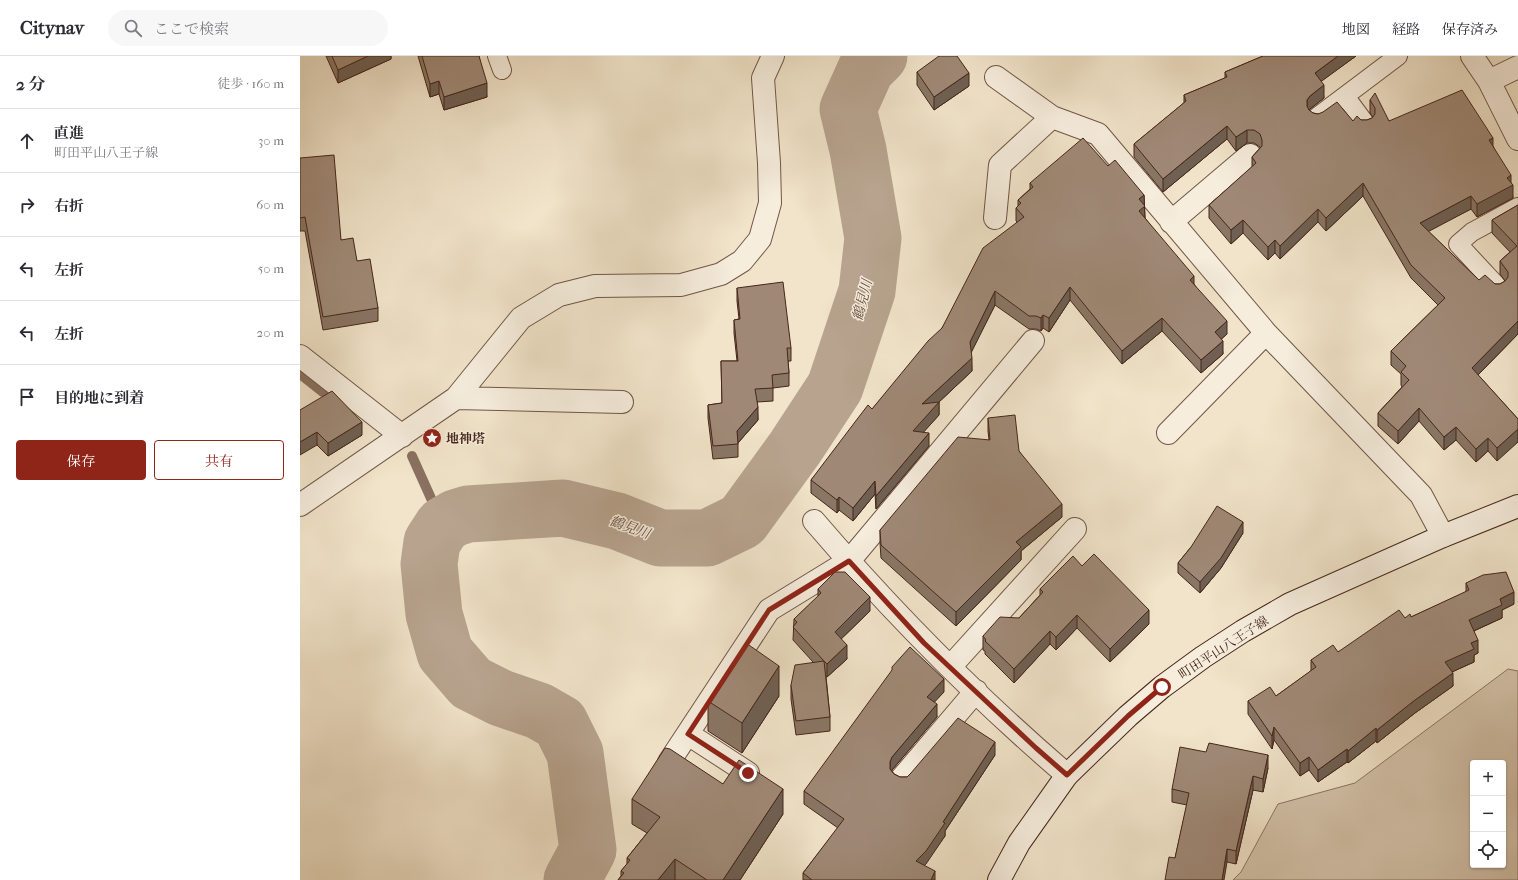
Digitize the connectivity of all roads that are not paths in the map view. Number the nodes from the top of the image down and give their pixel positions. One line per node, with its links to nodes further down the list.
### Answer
1 (773, 56): 20 (street)
2 (1398, 56): 7 (lane)
3 (1472, 56): 6 (street)
4 (1518, 67): 6 (street)
5 (996, 77): 8 (street)
6 (1488, 81): 11 (street)
7 (1345, 96): 9 (lane); 10 (lane)
8 (1052, 117): 14 (street); 15 (street)
9 (1317, 117)
10 (1366, 123)
11 (1518, 139)
12 (1250, 155): 15 (street)
13 (1518, 207): 16 (lane)
14 (996, 218)
15 (1171, 222): 17 (street)
16 (1498, 287)
17 (1266, 333): 22 (street); 28 (street)
18 (1033, 341): 29 (street)
19 (300, 356): 23 (street)
20 (456, 398): 21 (street); 23 (street)
21 (622, 402)
22 (1168, 433)
23 (402, 436): 24 (street)
24 (300, 505)
25 (1518, 506): 28 (street, 町田平山八王子線)
26 (814, 521): 29 (street)
27 (1075, 529): 30 (street)
28 (1443, 536): 35 (street, 町田平山八王子線)
29 (849, 561): 30 (street); 32 (street)
30 (950, 667): 31 (street)
31 (976, 691): 35 (street); 36 (street)
32 (688, 734): 33 (street); 34 (street)
33 (669, 762)
34 (748, 773)
35 (1067, 775): 37 (street, 町田平山八王子線)
36 (902, 778)
37 (999, 880)

